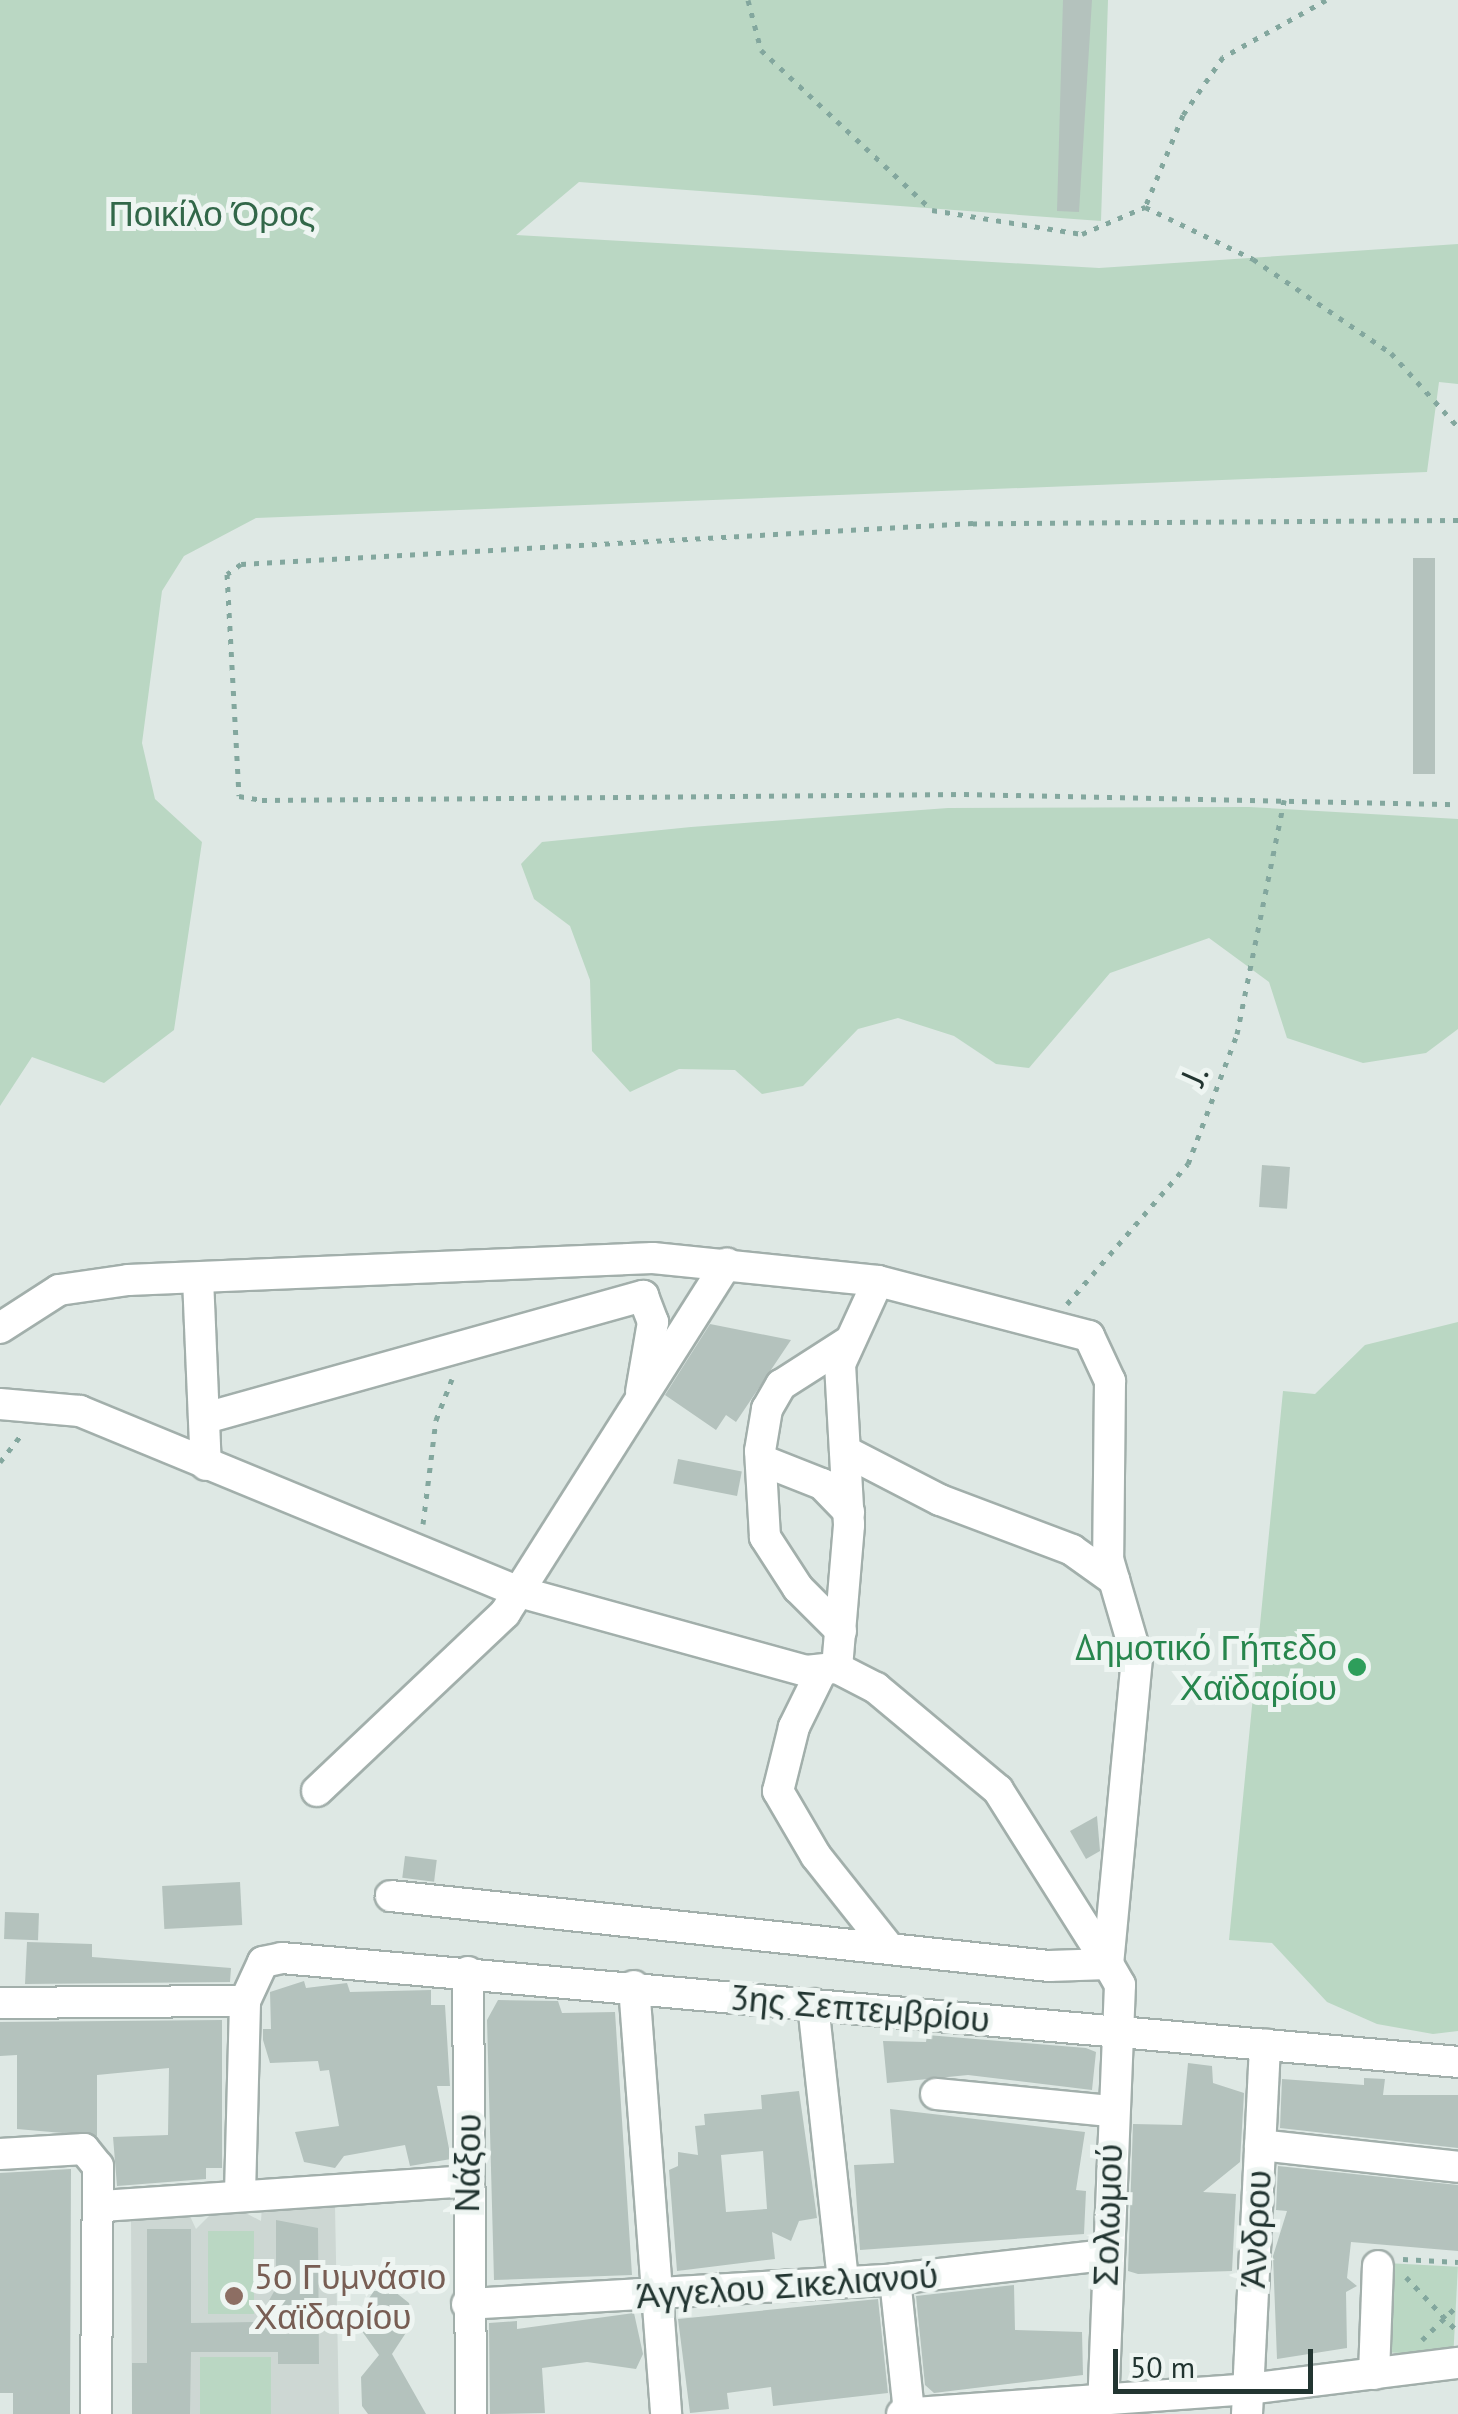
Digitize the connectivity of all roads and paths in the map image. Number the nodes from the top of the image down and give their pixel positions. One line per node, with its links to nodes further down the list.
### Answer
1 (748, 0): 3 (path)
2 (1326, 0): 3 (path)
3 (1146, 207): 4 (path)
4 (1458, 428)
5 (1458, 520): 6 (path)
6 (1284, 800): 7 (path); 11 (path, J.)
7 (1458, 804)
8 (728, 1263): 9 (street); 10 (street); 16 (street)
9 (198, 1278): 12 (street); 17 (street)
10 (878, 1281): 11 (street); 13 (street)
11 (1051, 1320): 23 (street)
12 (0, 1328)
13 (848, 1342): 18 (street); 19 (street)
14 (467, 1344): 16 (street); 17 (street); 22 (path)
15 (0, 1404): 20 (street)
16 (638, 1409): 24 (street)
17 (209, 1417): 20 (street)
18 (845, 1452): 21 (street); 23 (street)
19 (761, 1460): 21 (street); 25 (street)
20 (206, 1465): 22 (street)
21 (848, 1512): 25 (street)
22 (430, 1556): 24 (street)
23 (1114, 1580): 30 (street)
24 (516, 1591): 26 (street); 27 (street)
25 (842, 1631): 26 (street)
26 (830, 1669): 29 (street); 30 (street)
27 (317, 1792)
28 (391, 1896): 29 (street)
29 (888, 1947): 30 (street)
30 (1108, 1964): 36 (street, Σολωμού)
31 (468, 1972): 32 (street, 3ης Σεπτεμβρίου); 33 (street, 3ης Σεπτεμβρίου); 44 (street, Νάξου)
32 (634, 1986): 35 (street, 3ης Σεπτεμβρίου); 52 (street)
33 (245, 2001): 34 (street); 45 (street)
34 (0, 2003)
35 (814, 2004): 36 (street, 3ης Σεπτεμβρίου); 51 (street)
36 (1115, 2031): 37 (street, 3ης Σεπτεμβρίου); 40 (street, Σολωμού)
37 (1265, 2044): 38 (street, 3ης Σεπτεμβρίου); 41 (street, Άνδρου)
38 (1458, 2062)
39 (936, 2094): 40 (street)
40 (1110, 2111): 47 (street, Σολωμού)
41 (1260, 2145): 43 (street); 58 (street, Άνδρου)
42 (0, 2154): 46 (street)
43 (1458, 2166)
44 (465, 2181): 45 (street); 53 (street, Νάξου)
45 (240, 2194): 46 (street)
46 (102, 2206): 59 (street)
47 (1106, 2256): 50 (street, Άγγελου Σικελιανού); 57 (street, Σολωμού)
48 (1458, 2262): 49 (path)
49 (1381, 2263): 54 (path); 56 (street)
50 (895, 2279): 51 (street, Άγγελου Σικελιανού); 62 (street)
51 (844, 2281): 52 (street, Άγγελου Σικελιανού)
52 (656, 2295): 53 (street, Άγγελου Σικελιανού); 61 (street)
53 (468, 2304): 60 (street, Νάξου)
54 (1458, 2332)
55 (1458, 2363): 56 (street)
56 (1374, 2374): 58 (street)
57 (1103, 2400): 58 (street); 62 (street)
58 (1248, 2401)
59 (96, 2414)
60 (471, 2414)
61 (666, 2414)
62 (906, 2414)

